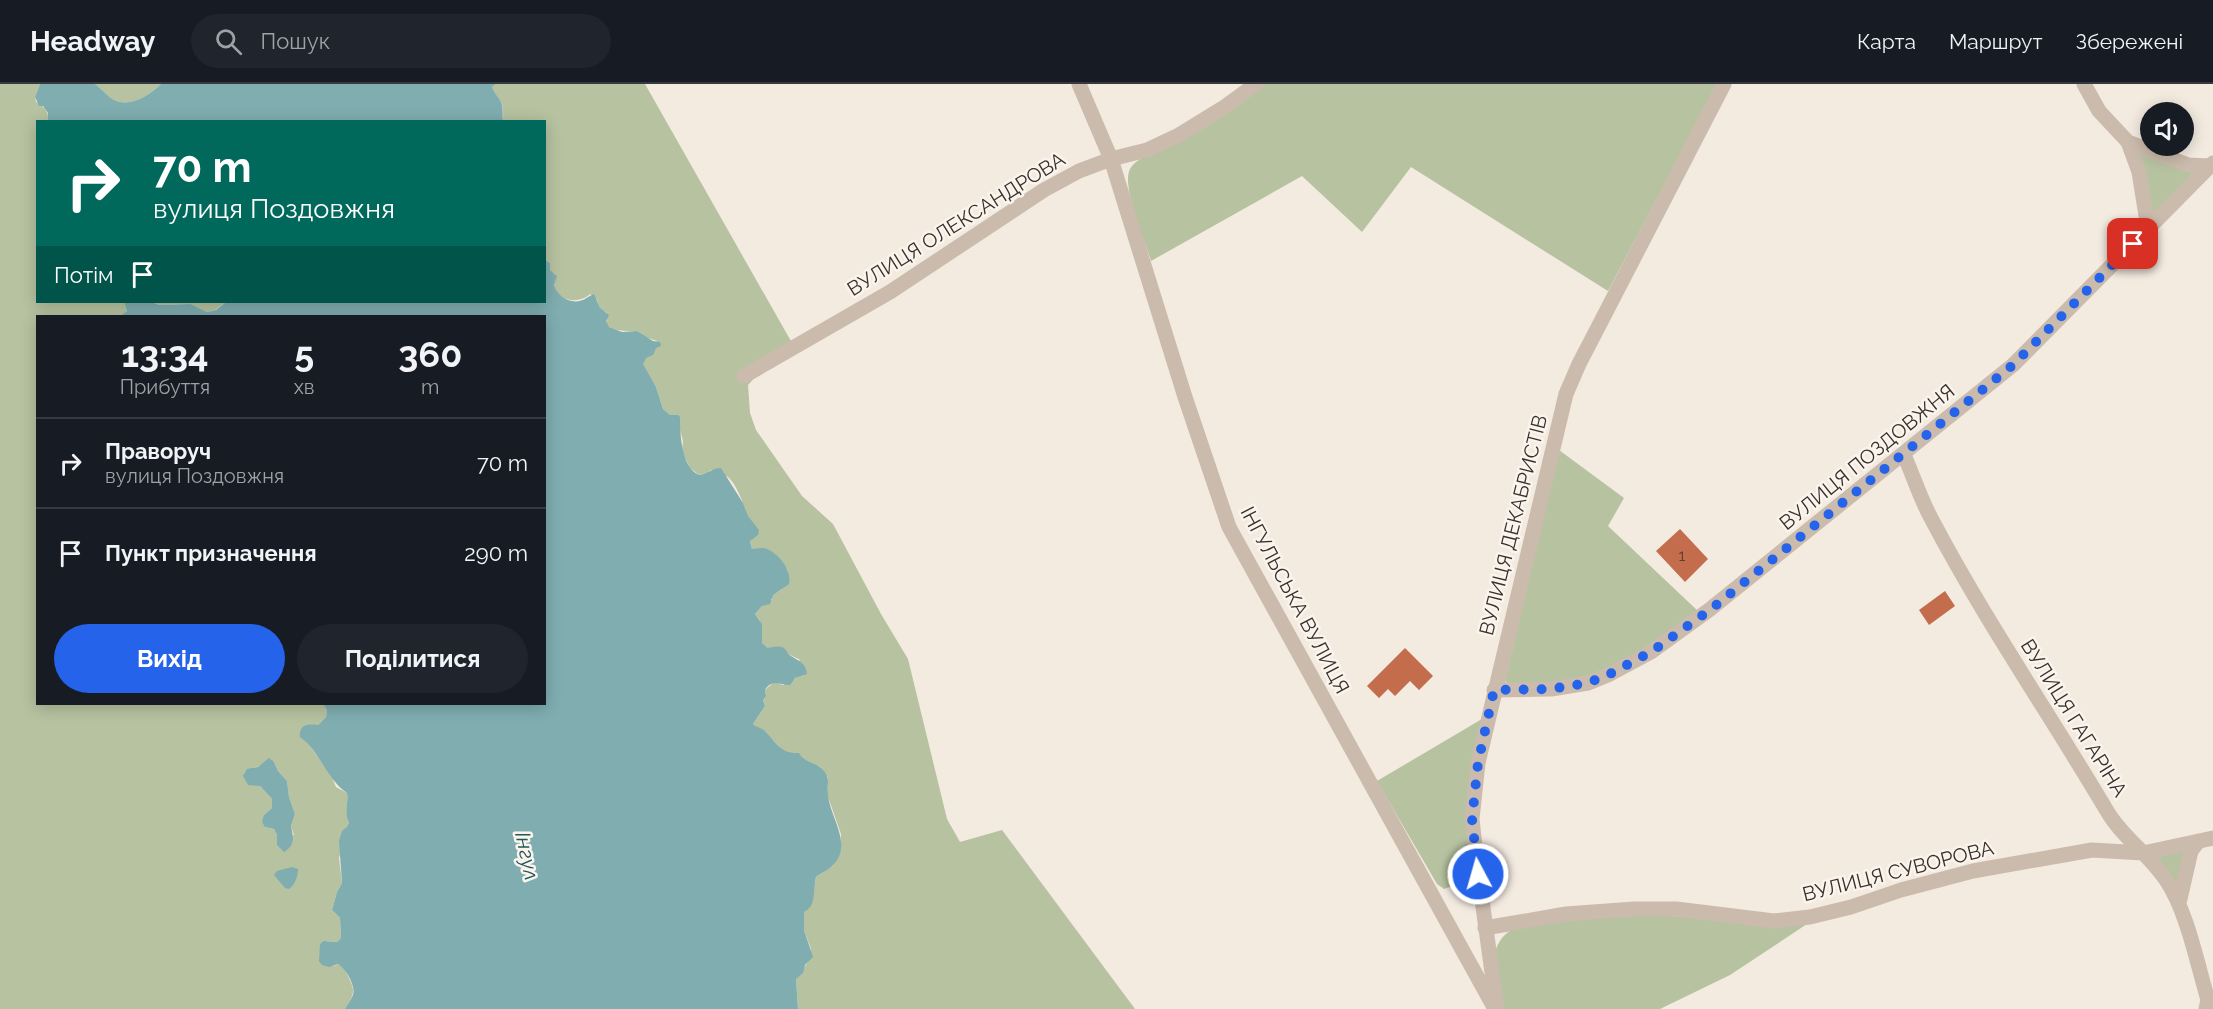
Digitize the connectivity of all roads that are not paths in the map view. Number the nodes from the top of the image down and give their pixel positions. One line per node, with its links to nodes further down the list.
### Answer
1 (1079, 84): 6 (street, ІНГУЛЬСЬКА ВУЛИЦЯ)
2 (1256, 84): 6 (street, ВУЛИЦЯ ОЛЕКСАНДРОВА)
3 (1724, 84): 11 (street, ВУЛИЦЯ ДЕКАБРИСТІВ)
4 (2084, 84): 5 (street)
5 (2128, 142): 7 (street); 8 (street)
6 (1111, 159): 9 (street, ВУЛИЦЯ ОЛЕКСАНДРОВА); 17 (street, ІНГУЛЬСЬКА ВУЛИЦЯ)
7 (2212, 165): 8 (street, ВУЛИЦЯ ПОЗДОВЖНЯ)
8 (2148, 228): 10 (street, ВУЛИЦЯ ПОЗДОВЖНЯ)
9 (744, 376)
10 (1904, 455): 11 (street, ВУЛИЦЯ ПОЗДОВЖНЯ); 13 (street, ВУЛИЦЯ ГАГАРІНА)
11 (1494, 690): 15 (street, ВУЛИЦЯ ДЕКАБРИСТІВ)
12 (2206, 840): 13 (street, ВУЛИЦЯ СУВОРОВА); 14 (street)
13 (2143, 853): 14 (street, ВУЛИЦЯ ГАГАРІНА); 15 (street, ВУЛИЦЯ СУВОРОВА)
14 (2179, 903): 16 (street, ВУЛИЦЯ ГАГАРІНА)
15 (1485, 928): 17 (street, ВУЛИЦЯ ДЕКАБРИСТІВ)
16 (2209, 1005)
17 (1496, 1009)

